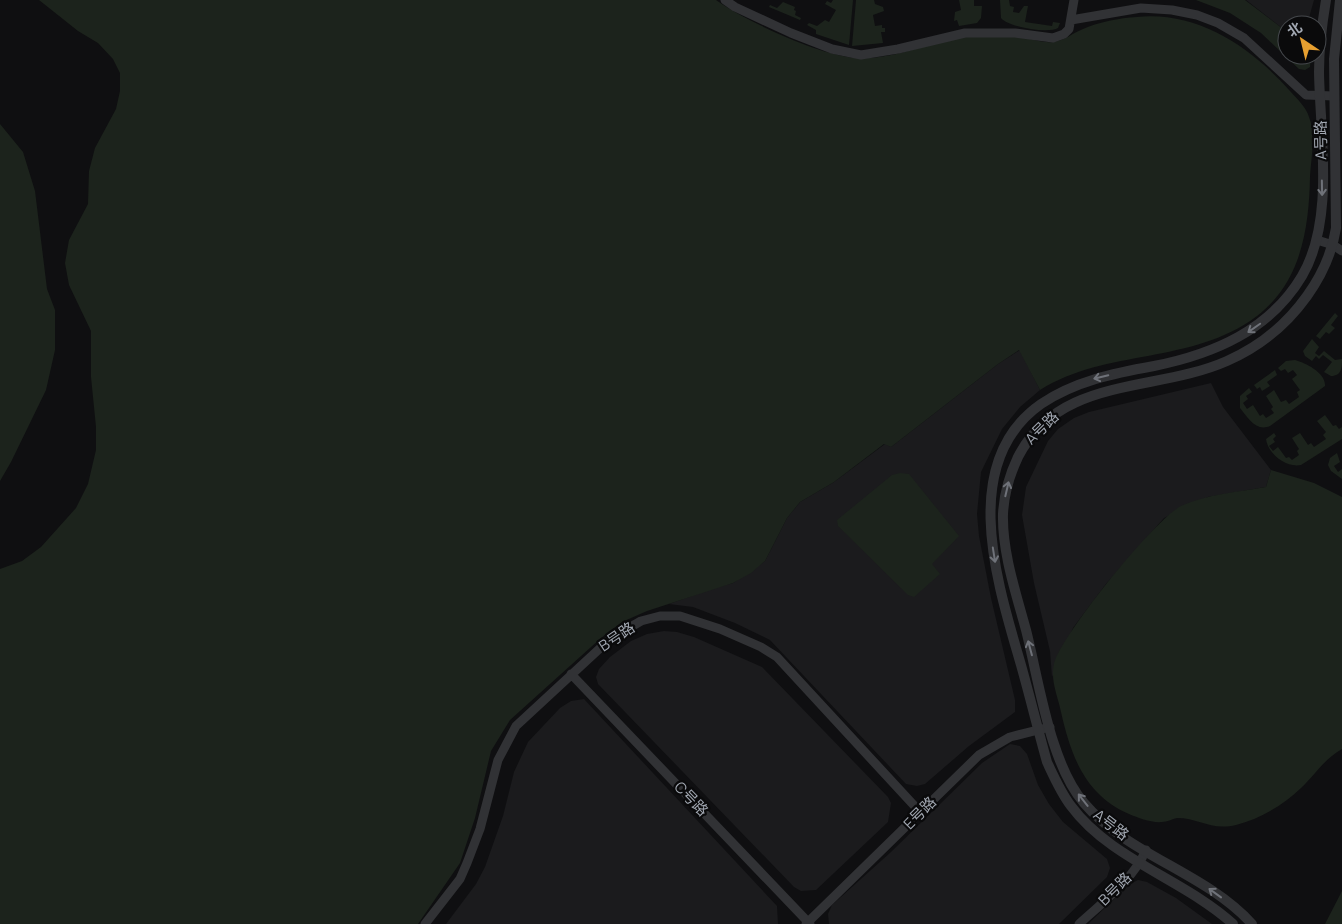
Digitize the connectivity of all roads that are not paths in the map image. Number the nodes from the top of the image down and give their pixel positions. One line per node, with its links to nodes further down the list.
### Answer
1 (725, 0): 5 (street)
2 (1074, 0): 5 (street)
3 (1326, 0): 7 (street, A号路)
4 (1340, 0): 6 (street, A号路)
5 (1071, 20): 7 (street)
6 (1334, 96): 7 (street); 9 (street, A号路)
7 (1320, 97): 8 (street, A号路, one-way to 8)
8 (1317, 240): 9 (street); 12 (street, A号路, one-way to 12)
9 (1338, 248): 11 (street, A号路, one-way to 9)
10 (571, 674): 13 (street, B号路); 16 (street, C号路); 17 (street, B号路)
11 (1050, 727): 12 (street, E号路); 14 (street, A号路, one-way to 11)
12 (1038, 729): 13 (street, E号路); 15 (street, A号路)
13 (921, 812): 16 (street, E号路)
14 (1146, 850): 15 (street, B号路); 20 (street, A号路, one-way to 14)
15 (1141, 862): 18 (street, B号路); 19 (street, A号路)
16 (808, 923)
17 (426, 924)
18 (1079, 924)
19 (1233, 924)
20 (1252, 924)

